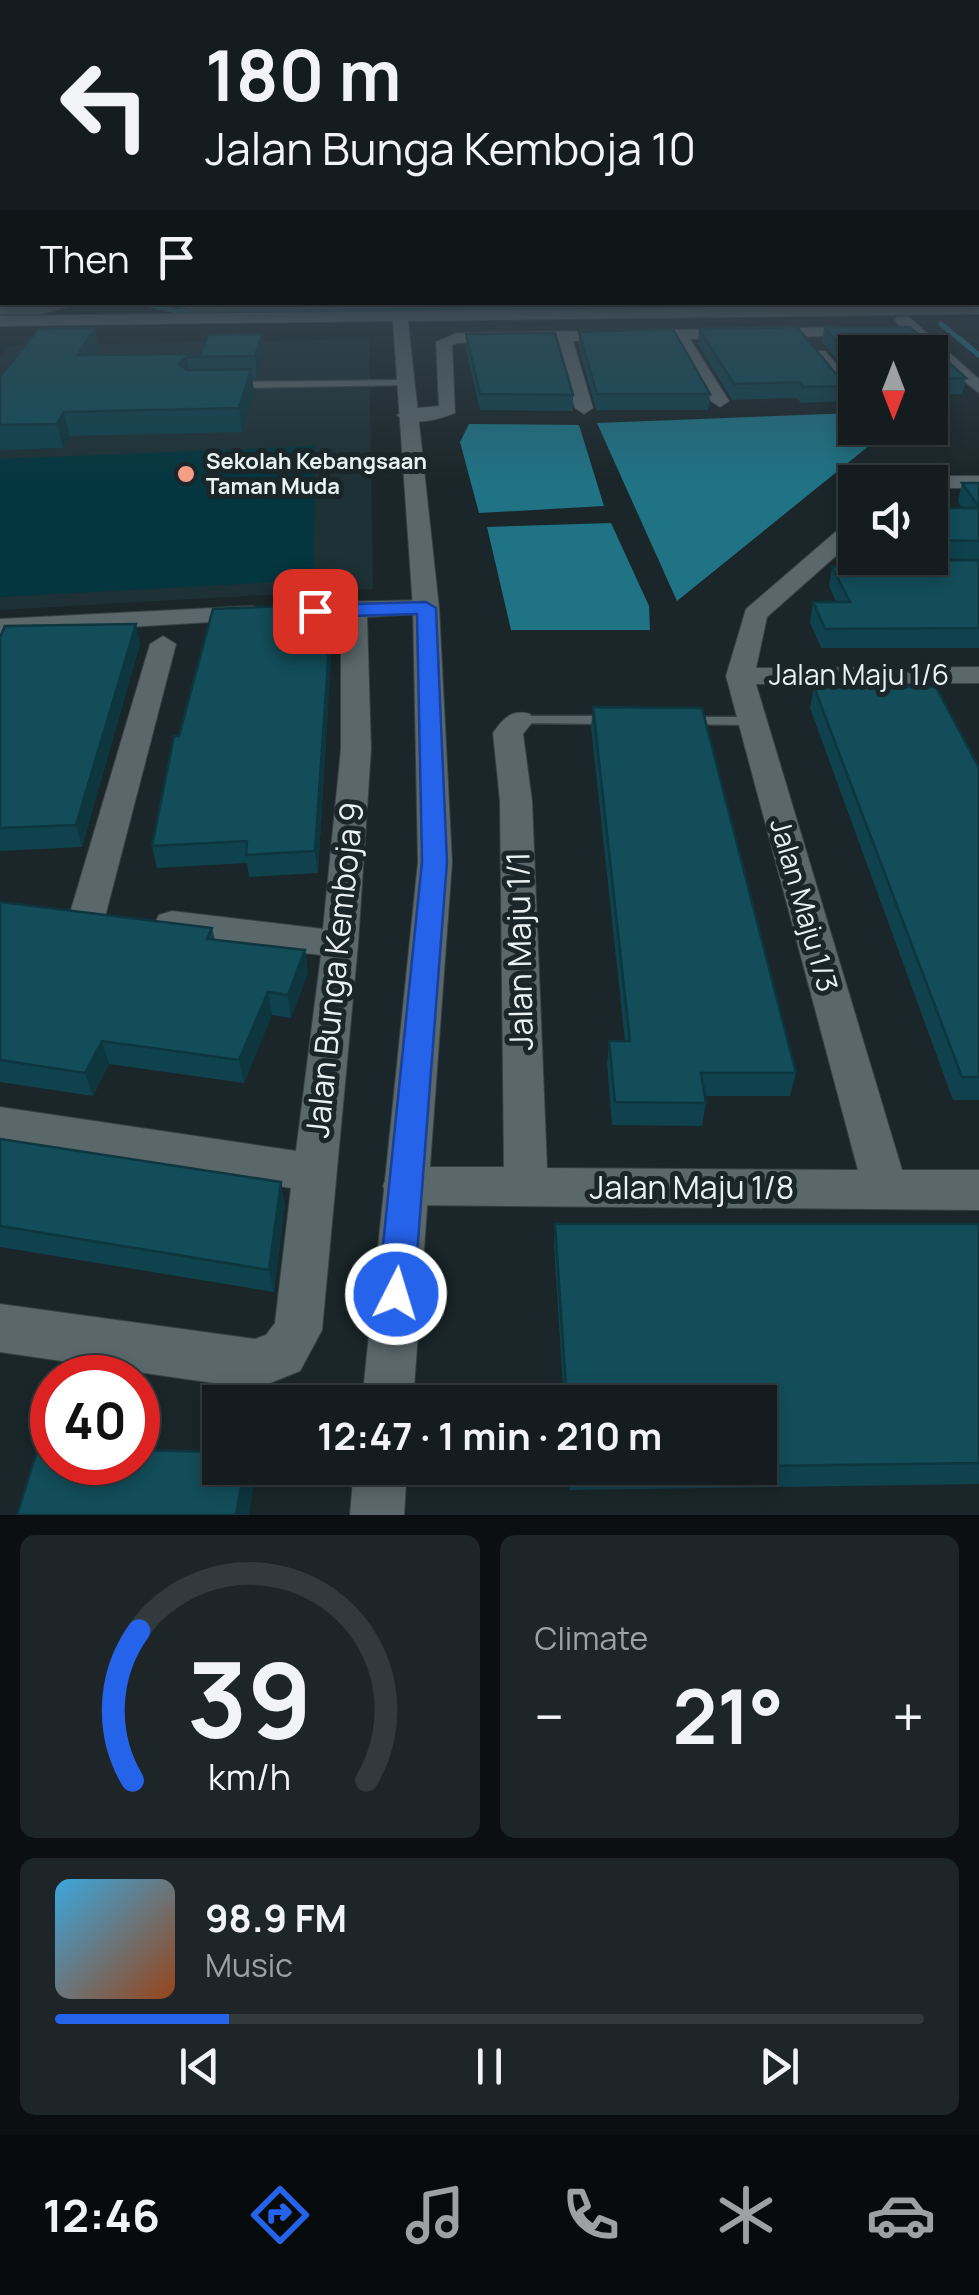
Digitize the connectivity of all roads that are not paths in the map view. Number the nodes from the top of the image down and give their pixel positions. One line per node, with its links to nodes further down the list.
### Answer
1 (399, 341): 10 (street)
2 (450, 341): 10 (street)
3 (564, 341): 12 (street)
4 (684, 341): 11 (street)
5 (807, 341): 7 (street)
6 (921, 341): 9 (street)
7 (838, 378)
8 (227, 386): 10 (lane)
9 (979, 388)
10 (406, 399): 18 (street)
11 (720, 402)
12 (584, 408)
13 (948, 482): 14 (street)
14 (979, 482)
15 (838, 542): 16 (street)
16 (806, 569): 17 (street); 24 (street, Jalan Maju 1/3)
17 (838, 569)
18 (426, 608): 19 (street); 33 (street)
19 (354, 610): 20 (street); 30 (street, Jalan Bunga Kemboja 9)
20 (315, 611)
21 (277, 613): 22 (street)
22 (0, 627)
23 (163, 644): 30 (street)
24 (740, 676): 25 (street, Jalan Maju 1/6); 29 (street, Jalan Maju 1/3)
25 (975, 681)
26 (520, 720): 27 (lane); 34 (street, Jalan Maju 1/1)
27 (635, 720)
28 (673, 721): 29 (lane)
29 (750, 721): 35 (street, Jalan Maju 1/3)
30 (340, 944): 32 (street, Jalan Bunga Kemboja 9)
31 (0, 1125): 32 (street)
32 (314, 1172): 37 (street, Jalan Bunga Kemboja 9)
33 (405, 1186): 34 (street, Jalan Maju 1/8); 38 (street)
34 (526, 1188): 35 (street, Jalan Maju 1/8)
35 (885, 1188): 36 (street, Jalan Maju 1/8)
36 (979, 1190)
37 (0, 1328)
38 (388, 1385)
39 (381, 1485): 40 (street)
40 (378, 1515)

